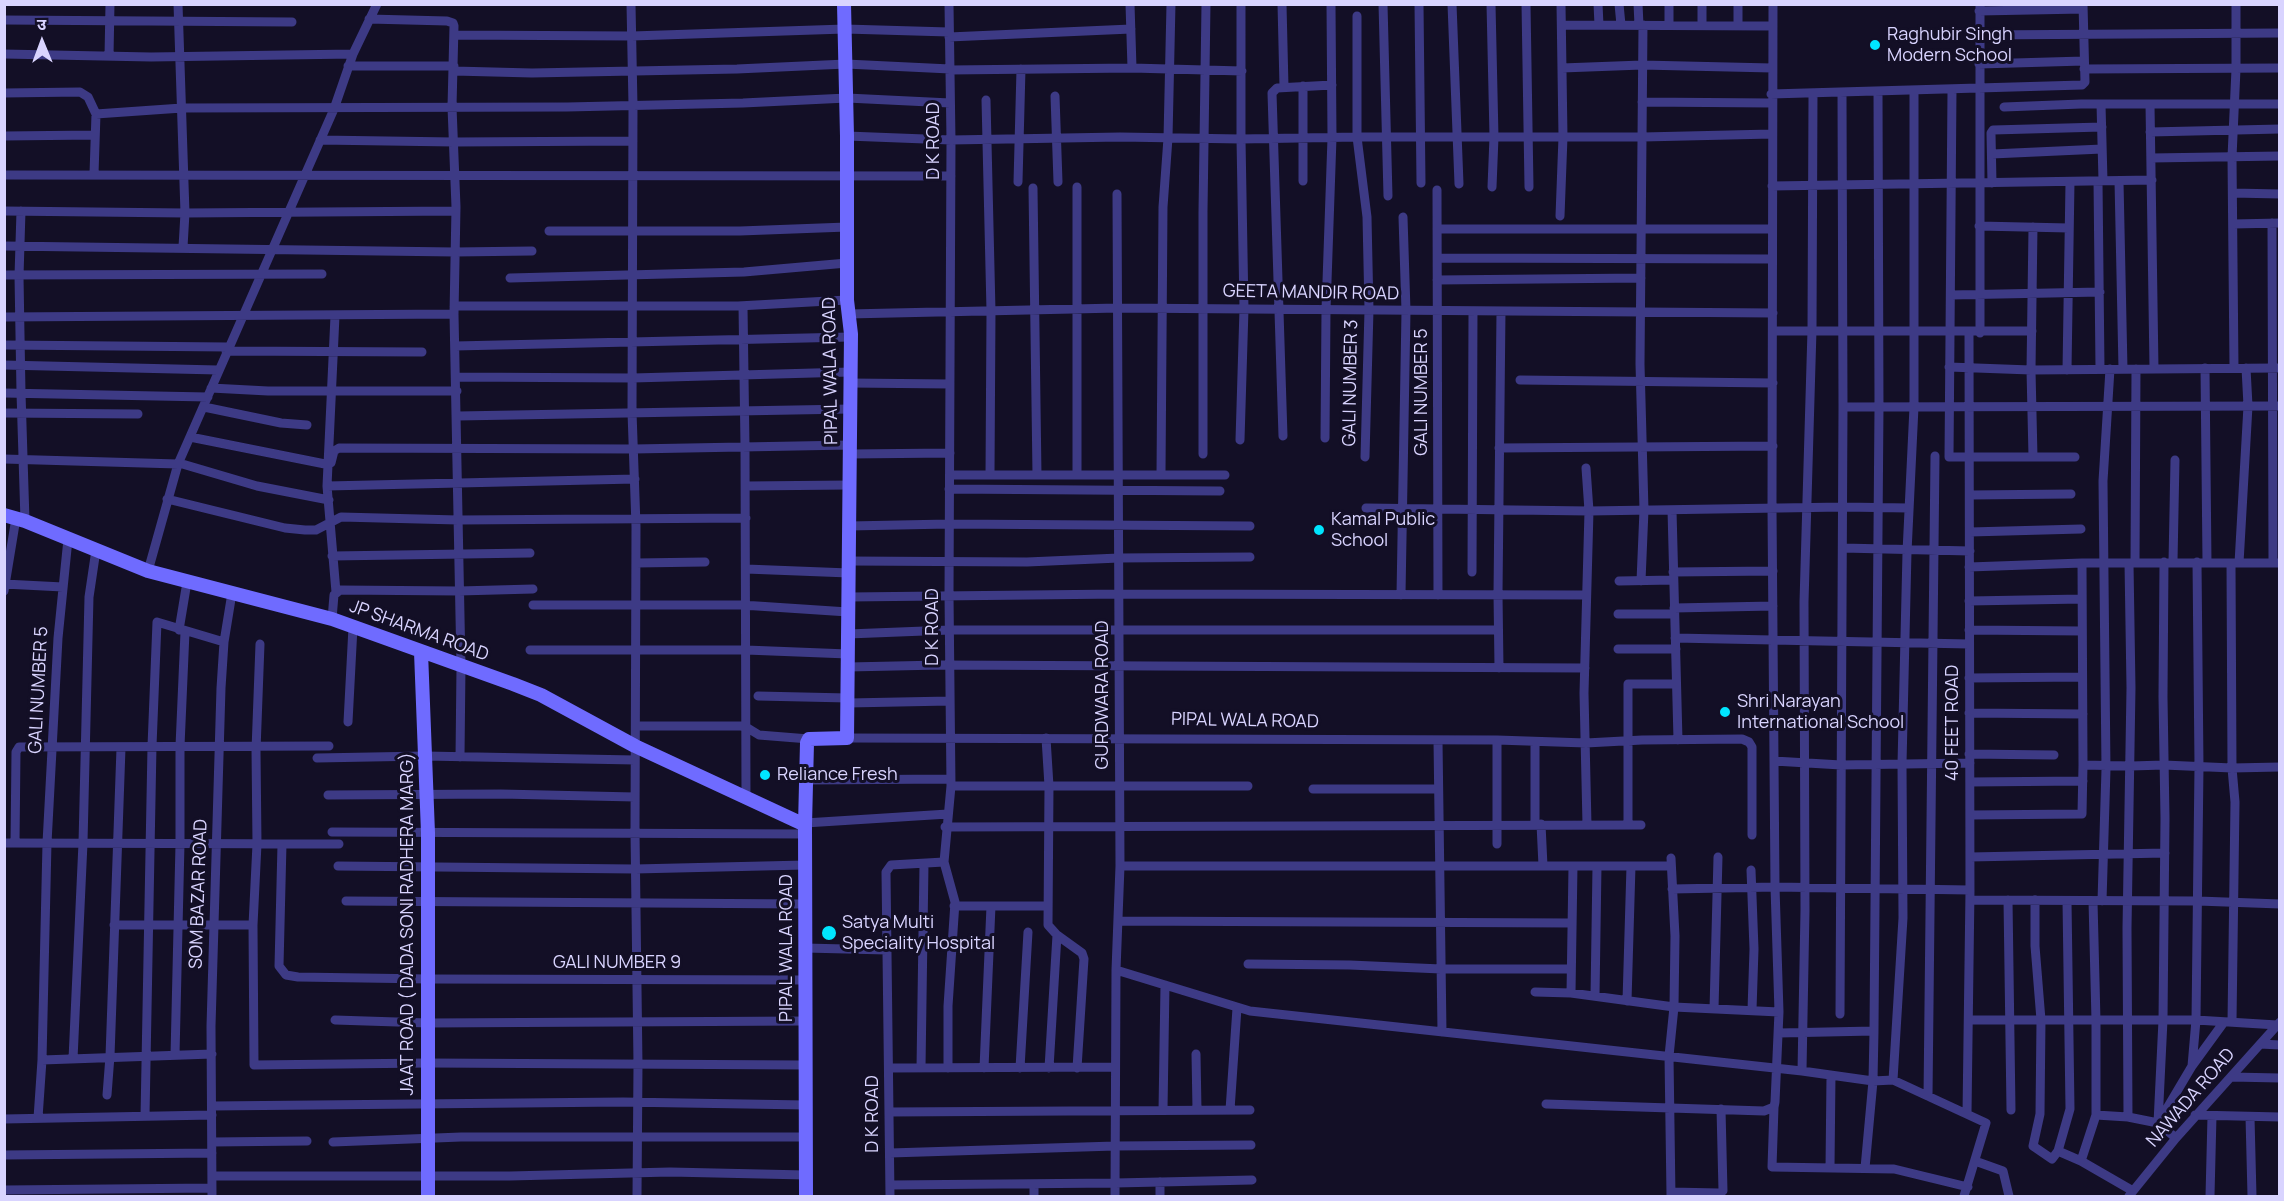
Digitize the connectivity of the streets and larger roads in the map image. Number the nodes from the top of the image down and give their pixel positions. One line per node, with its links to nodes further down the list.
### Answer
1 (110, 4): 32 (street)
2 (178, 4): 33 (street)
3 (377, 4): 30 (street)
4 (631, 4): 51 (street)
5 (844, 4): 43 (street, PIPAL WALA ROAD)
6 (949, 4): 46 (street, D K ROAD)
7 (1130, 4): 44 (street)
8 (1171, 4): 69 (street)
9 (1206, 4): 71 (street)
10 (1241, 4): 72 (street)
11 (1282, 4): 75 (street)
12 (1330, 4): 73 (street)
13 (1383, 4): 109 (street)
14 (1419, 4): 107 (street)
15 (1452, 4): 110 (street)
16 (1491, 4): 111 (street)
17 (1526, 4): 112 (street)
18 (1561, 4): 35 (street)
19 (1598, 4): 36 (street)
20 (1619, 4): 37 (street)
21 (1638, 4): 38 (street)
22 (1669, 4): 39 (street)
23 (1702, 4): 40 (street)
24 (1737, 4): 41 (street)
25 (1773, 4): 42 (street)
26 (2235, 4): 47 (street)
27 (2083, 7): 28 (street); 50 (street)
28 (1980, 8): 49 (street)
29 (1357, 16): 108 (street, GALI NUMBER 3)
30 (369, 19): 48 (street); 53 (street)
31 (4, 20): 32 (street)
32 (109, 20): 33 (street); 54 (street)
33 (179, 21): 34 (street); 55 (street)
34 (292, 22)
35 (1562, 25): 36 (street); 63 (street)
36 (1599, 25): 37 (street)
37 (1621, 25): 38 (street)
38 (1641, 25): 39 (street); 58 (street)
39 (1669, 25): 40 (street)
40 (1702, 25): 41 (street)
41 (1738, 25): 42 (street)
42 (1773, 26): 64 (street)
43 (845, 29): 46 (street); 51 (street); 56 (street, PIPAL WALA ROAD)
44 (1131, 29): 46 (street); 62 (street)
45 (2280, 33): 47 (street)
46 (949, 34): 65 (street, D K ROAD)
47 (2236, 34): 50 (street); 67 (street)
48 (454, 35): 51 (street); 61 (street)
49 (1979, 35): 50 (street); 57 (street)
50 (2083, 35): 59 (street)
51 (632, 36): 70 (street)
52 (4, 54): 54 (street)
53 (353, 54): 55 (street); 60 (street)
54 (109, 56): 55 (street)
55 (180, 56): 96 (street)
56 (846, 64): 65 (street); 70 (street); 84 (street, PIPAL WALA ROAD)
57 (1979, 64): 59 (street); 76 (street)
58 (1642, 65): 63 (street); 64 (street); 87 (street)
59 (2084, 65): 67 (street); 76 (street)
60 (348, 66): 61 (street); 97 (street)
61 (454, 68): 70 (street); 94 (street)
62 (1132, 68): 66 (street); 69 (street)
63 (1562, 68): 113 (street)
64 (1772, 68): 85 (street)
65 (950, 69): 66 (street); 88 (street, D K ROAD)
66 (1022, 69): 118 (street)
67 (2236, 69): 68 (street); 91 (street)
68 (2280, 69)
69 (1170, 70): 71 (street); 115 (street)
70 (633, 71): 93 (street)
71 (1206, 71): 72 (street); 120 (street)
72 (1242, 71): 121 (street)
73 (1332, 85): 74 (street); 117 (street)
74 (1303, 86): 75 (street); 116 (street)
75 (1284, 87): 122 (street)
76 (1979, 89): 77 (street); 149 (street)
77 (1952, 90): 78 (street); 153 (street)
78 (1914, 91): 79 (street); 152 (street)
79 (1878, 92): 81 (street); 156 (street)
80 (4, 93): 98 (street)
81 (1842, 93): 82 (street); 155 (street)
82 (1813, 94): 85 (street); 154 (street)
83 (1055, 96): 119 (street)
84 (847, 98): 88 (street); 93 (street); 106 (street, PIPAL WALA ROAD)
85 (1771, 99): 87 (street); 103 (street)
86 (986, 100): 125 (street)
87 (1642, 102): 114 (street)
88 (950, 103): 124 (street, D K ROAD)
89 (2101, 104): 90 (street); 95 (street); 99 (street)
90 (2150, 104): 91 (street); 102 (street)
91 (2235, 104): 92 (street); 101 (street)
92 (2280, 104)
93 (633, 106): 94 (street); 126 (street)
94 (452, 107): 97 (street); 127 (street)
95 (2004, 107)
96 (182, 108): 97 (street); 98 (street); 134 (street)
97 (334, 109): 123 (street)
98 (96, 114): 104 (street)
99 (2102, 127): 128 (street); 129 (street)
100 (2280, 129): 101 (street)
101 (2234, 130): 102 (street); 131 (street)
102 (2150, 132): 132 (street)
103 (1772, 134): 114 (street); 157 (street)
104 (95, 135): 105 (street); 133 (street)
105 (4, 136)
106 (847, 136): 124 (street); 138 (street, PIPAL WALA ROAD)
107 (1420, 136): 109 (street); 110 (street); 148 (street)
108 (1358, 137): 109 (street); 117 (street); 220 (street, GALI NUMBER 3)
109 (1386, 137): 166 (street)
110 (1458, 137): 111 (street); 151 (street)
111 (1494, 137): 112 (street); 159 (street)
112 (1528, 137): 113 (street); 160 (street)
113 (1563, 137): 114 (street); 172 (street)
114 (1643, 137): 179 (street)
115 (1168, 138): 119 (street); 120 (street); 213 (street)
116 (1303, 138): 117 (street); 122 (street); 142 (street)
117 (1332, 138): 219 (street)
118 (1019, 139): 119 (street); 125 (street); 145 (street)
119 (1056, 139): 146 (street)
120 (1204, 139): 121 (street); 214 (street)
121 (1241, 139): 122 (street); 215 (street)
122 (1275, 139): 216 (street)
123 (320, 140): 127 (street); 136 (street)
124 (951, 140): 125 (street); 139 (street, D K ROAD)
125 (986, 140): 222 (street)
126 (633, 141): 127 (street); 137 (street)
127 (454, 142): 140 (street)
128 (2102, 149): 129 (street); 143 (street)
129 (1992, 154): 150 (street)
130 (2280, 156): 131 (street)
131 (2232, 157): 132 (street); 163 (street)
132 (2151, 158): 141 (street)
133 (94, 174): 134 (street); 135 (street)
134 (183, 174): 136 (street); 171 (street)
135 (4, 175)
136 (303, 175): 140 (street); 169 (street)
137 (633, 175): 138 (street); 140 (street); 184 (street)
138 (847, 176): 139 (street); 177 (street, PIPAL WALA ROAD)
139 (951, 176): 221 (street, D K ROAD)
140 (455, 177): 170 (street)
141 (2152, 180): 144 (street); 263 (street)
142 (1303, 181)
143 (2101, 181): 144 (street); 147 (street); 203 (street)
144 (2119, 181): 261 (street)
145 (1018, 182)
146 (1058, 182)
147 (2070, 182): 150 (street); 180 (street)
148 (1421, 183)
149 (1979, 183): 150 (street); 153 (street); 176 (street)
150 (1992, 183)
151 (1459, 184)
152 (1915, 184): 153 (street); 156 (street); 238 (street)
153 (1952, 184): 207 (street)
154 (1812, 185): 155 (street); 157 (street); 233 (street)
155 (1843, 185): 156 (street); 235 (street)
156 (1878, 185): 236 (street)
157 (1772, 186): 182 (street)
158 (1077, 187): 212 (street)
159 (1492, 187)
160 (1529, 187)
161 (1033, 188): 218 (street)
162 (1437, 190): 181 (street, GALI NUMBER 5)
163 (2233, 193): 165 (street); 175 (street)
164 (1117, 194): 211 (street, GURDWARA ROAD)
165 (2280, 194)
166 (1388, 196)
167 (4, 211): 168 (street)
168 (21, 211): 171 (street); 186 (street)
169 (289, 212): 170 (street); 171 (street); 188 (street)
170 (456, 212): 190 (street)
171 (185, 213): 187 (street)
172 (1560, 216)
173 (1403, 217): 223 (street)
174 (2276, 223): 175 (street); 258 (street)
175 (2233, 224): 256 (street)
176 (1979, 226): 178 (street); 206 (street)
177 (847, 227): 184 (street); 194 (street, PIPAL WALA ROAD)
178 (2033, 227): 180 (street); 204 (street)
179 (1643, 228): 181 (street); 182 (street); 192 (street)
180 (2069, 228): 205 (street)
181 (1437, 229): 191 (street, GALI NUMBER 5)
182 (1772, 229): 193 (street)
183 (549, 231): 184 (street)
184 (633, 231): 199 (street)
185 (4, 246): 186 (street)
186 (20, 246): 187 (street); 198 (street)
187 (183, 248): 188 (street)
188 (273, 249): 190 (street); 195 (street)
189 (532, 250): 190 (street)
190 (455, 252): 217 (street)
191 (1438, 258): 192 (street); 202 (street, GALI NUMBER 5)
192 (1642, 259): 193 (street); 201 (street)
193 (1772, 259): 228 (street)
194 (847, 263): 199 (street); 210 (street, PIPAL WALA ROAD)
195 (261, 274): 196 (street); 198 (street); 229 (street)
196 (322, 274)
197 (4, 275): 198 (street)
198 (19, 276): 232 (street)
199 (633, 276): 200 (street); 208 (street)
200 (510, 278)
201 (1641, 278): 202 (street); 227 (street)
202 (1437, 280): 224 (street, GALI NUMBER 5)
203 (2100, 292): 205 (street); 260 (street)
204 (2032, 293): 205 (street); 206 (street); 237 (street)
205 (2068, 293): 259 (street)
206 (1979, 294): 207 (street); 241 (street)
207 (1951, 295): 239 (street)
208 (632, 306): 209 (street, GEETA MANDIR ROAD); 217 (street, GEETA MANDIR ROAD); 244 (street)
209 (743, 306): 210 (street, GEETA MANDIR ROAD); 243 (street)
210 (848, 307): 221 (street, GEETA MANDIR ROAD); 242 (street, PIPAL WALA ROAD)
211 (1118, 308): 212 (street, GEETA MANDIR ROAD); 213 (street, GEETA MANDIR ROAD); 326 (street, GURDWARA ROAD)
212 (1077, 309): 218 (street, GEETA MANDIR ROAD); 325 (street)
213 (1163, 309): 214 (street, GEETA MANDIR ROAD); 327 (street)
214 (1203, 309): 215 (street, GEETA MANDIR ROAD); 310 (street)
215 (1244, 309): 216 (street, GEETA MANDIR ROAD); 301 (street)
216 (1280, 309): 219 (street, GEETA MANDIR ROAD); 298 (street)
217 (454, 310): 230 (street, GEETA MANDIR ROAD); 247 (street)
218 (1034, 310): 222 (street, GEETA MANDIR ROAD); 324 (street)
219 (1326, 310): 220 (street, GEETA MANDIR ROAD); 300 (street)
220 (1369, 310): 223 (street, GEETA MANDIR ROAD); 312 (street, GALI NUMBER 3)
221 (950, 311): 222 (street, GEETA MANDIR ROAD); 273 (street, D K ROAD)
222 (991, 311): 323 (street)
223 (1406, 311): 224 (street, GEETA MANDIR ROAD); 347 (street)
224 (1438, 311): 225 (street, GEETA MANDIR ROAD); 348 (street, GALI NUMBER 5)
225 (1473, 311): 226 (street, GEETA MANDIR ROAD); 349 (street)
226 (1501, 311): 227 (street, GEETA MANDIR ROAD); 305 (street)
227 (1640, 312): 228 (street, GEETA MANDIR ROAD); 271 (street)
228 (1773, 314): 234 (street)
229 (244, 316): 230 (street, GEETA MANDIR ROAD); 232 (street, GEETA MANDIR ROAD); 248 (street)
230 (335, 316): 249 (street)
231 (4, 317): 232 (street, GEETA MANDIR ROAD)
232 (20, 317): 246 (street)
233 (1812, 330): 234 (street); 235 (street); 344 (street)
234 (1773, 331): 272 (street)
235 (1843, 331): 236 (street); 284 (street)
236 (1878, 331): 238 (street); 285 (street)
237 (2032, 331): 241 (street); 265 (street)
238 (1914, 333): 239 (street); 286 (street)
239 (1950, 333): 240 (street); 253 (street)
240 (1969, 333): 241 (street); 254 (street, 40 FEET ROAD)
241 (1980, 333)
242 (850, 337): 243 (street); 269 (street, PIPAL WALA ROAD)
243 (743, 339): 244 (street); 266 (street)
244 (633, 343): 247 (street); 268 (street)
245 (4, 345): 246 (street)
246 (20, 345): 248 (street); 252 (street)
247 (456, 346): 267 (street)
248 (228, 349): 249 (street); 264 (street)
249 (332, 351): 250 (street); 274 (street)
250 (422, 352)
251 (4, 365): 252 (street)
252 (20, 365): 264 (street); 277 (street)
253 (1949, 367): 254 (street); 287 (street)
254 (1968, 368): 265 (street); 288 (street, 40 FEET ROAD)
255 (2205, 368): 256 (street); 263 (street); 281 (street)
256 (2234, 368): 257 (street)
257 (2246, 368): 258 (street); 282 (street)
258 (2276, 368): 283 (street)
259 (2067, 369): 260 (street); 265 (street)
260 (2105, 369): 261 (street); 279 (street)
261 (2123, 369): 262 (street)
262 (2136, 369): 263 (street); 280 (street)
263 (2154, 369)
264 (218, 370): 278 (street)
265 (2031, 370): 289 (street)
266 (744, 374): 268 (street); 269 (street); 290 (street)
267 (456, 377): 268 (street); 275 (street)
268 (633, 378): 292 (street)
269 (850, 378): 273 (street); 291 (street, PIPAL WALA ROAD)
270 (1520, 380): 271 (street)
271 (1641, 382): 272 (street); 306 (street)
272 (1773, 383): 303 (street)
273 (950, 384): 309 (street, D K ROAD)
274 (333, 390): 275 (street); 278 (street); 320 (street)
275 (457, 391): 296 (street)
276 (4, 393): 277 (street)
277 (21, 393): 278 (street); 294 (street)
278 (207, 398): 297 (street); 299 (street)
279 (2109, 406): 280 (street); 289 (street); 383 (street)
280 (2136, 406): 281 (street); 384 (street)
281 (2206, 406): 282 (street); 380 (street)
282 (2248, 406): 283 (street); 385 (street)
283 (2277, 406): 386 (street)
284 (1844, 407): 285 (street); 341 (street)
285 (1880, 407): 286 (street); 345 (street)
286 (1914, 407): 287 (street); 346 (street)
287 (1949, 407): 288 (street); 315 (street)
288 (1969, 407): 289 (street); 315 (street, 40 FEET ROAD)
289 (2033, 407): 313 (street)
290 (744, 409): 291 (street); 292 (street); 302 (street)
291 (850, 409): 308 (street, PIPAL WALA ROAD)
292 (632, 412): 296 (street); 304 (street)
293 (4, 413): 294 (street)
294 (21, 413): 295 (street); 317 (street)
295 (138, 414)
296 (458, 416): 307 (street)
297 (307, 425)
298 (1283, 436)
299 (190, 437): 319 (street); 320 (street)
300 (1324, 438)
301 (1240, 440)
302 (745, 446): 304 (street); 308 (street); 333 (street)
303 (1773, 446): 306 (street); 343 (street)
304 (634, 448): 307 (street); 329 (street)
305 (1499, 448): 306 (street); 352 (street)
306 (1643, 448): 350 (street)
307 (458, 449): 320 (street); 330 (street)
308 (850, 450): 309 (street); 331 (street, PIPAL WALA ROAD)
309 (950, 453): 322 (street, D K ROAD)
310 (1203, 454)
311 (1935, 456): 370 (street)
312 (1365, 457)
313 (2033, 457): 314 (street); 315 (street)
314 (2075, 457)
315 (1970, 458): 338 (street, 40 FEET ROAD)
316 (4, 459): 317 (street)
317 (22, 459): 319 (street); 354 (street)
318 (2175, 460): 379 (street)
319 (178, 464): 339 (street); 340 (street)
320 (328, 464): 332 (street)
321 (1586, 468): 353 (street)
322 (950, 475): 323 (street); 334 (street, D K ROAD)
323 (990, 475): 324 (street)
324 (1037, 475): 325 (street)
325 (1077, 475): 326 (street)
326 (1119, 475): 327 (street); 335 (street, GURDWARA ROAD)
327 (1161, 475): 328 (street)
328 (1225, 475)
329 (635, 479): 330 (street); 355 (street)
330 (458, 484): 332 (street); 357 (street)
331 (849, 484): 333 (street); 360 (street, PIPAL WALA ROAD)
332 (327, 486): 340 (street)
333 (746, 486): 356 (street)
334 (949, 489): 335 (street); 359 (street, D K ROAD)
335 (1119, 489): 336 (street); 361 (street, GURDWARA ROAD)
336 (1220, 491)
337 (2071, 494): 338 (street)
338 (1970, 495): 364 (street, 40 FEET ROAD)
339 (167, 499): 358 (street); 390 (street)
340 (329, 500): 358 (street)
341 (1843, 507): 344 (street); 345 (street); 366 (street)
342 (1366, 508): 347 (street)
343 (1772, 508): 344 (street); 351 (street); 391 (street)
344 (1807, 508): 431 (street)
345 (1877, 508): 346 (street); 367 (street)
346 (1909, 508): 369 (street)
347 (1403, 509): 348 (street); 407 (street)
348 (1438, 510): 349 (street); 408 (street, GALI NUMBER 5)
349 (1473, 510): 352 (street); 392 (street)
350 (1644, 510): 351 (street); 353 (street); 395 (street)
351 (1672, 510): 393 (street)
352 (1498, 511): 353 (street); 406 (street)
353 (1588, 511): 409 (street)
354 (15, 518): 365 (street, JP SHARMA ROAD); 397 (street)
355 (636, 518): 356 (street); 357 (street); 381 (street)
356 (746, 518): 389 (street)
357 (458, 520): 358 (street); 373 (street)
358 (330, 521): 374 (street)
359 (949, 524): 360 (street); 361 (street); 378 (street, D K ROAD)
360 (849, 526): 387 (street, PIPAL WALA ROAD)
361 (1119, 526): 362 (street); 375 (street, GURDWARA ROAD)
362 (1250, 526)
363 (2081, 529): 364 (street)
364 (1970, 532): 371 (street, 40 FEET ROAD)
365 (68, 539): 368 (street, JP SHARMA ROAD); 398 (street, GALI NUMBER 5)
366 (1843, 548): 367 (street); 432 (street)
367 (1877, 549): 369 (street); 434 (street)
368 (96, 550): 390 (street, JP SHARMA ROAD); 479 (street)
369 (1907, 550): 370 (street); 435 (street)
370 (1933, 551): 371 (street); 436 (street)
371 (1970, 551): 388 (street, 40 FEET ROAD)
372 (530, 553): 373 (street)
373 (459, 555): 374 (street); 401 (street)
374 (332, 556): 402 (street)
375 (1119, 558): 376 (street); 378 (street); 405 (street, GURDWARA ROAD)
376 (1250, 558)
377 (705, 562): 381 (street)
378 (949, 562): 387 (street); 404 (street, D K ROAD)
379 (2169, 562): 380 (street); 384 (street); 494 (street)
380 (2202, 562): 385 (street); 497 (street)
381 (636, 563): 413 (street)
382 (2082, 563): 383 (street); 388 (street); 411 (street)
383 (2105, 563): 384 (street); 495 (street)
384 (2132, 563): 496 (street)
385 (2235, 563): 386 (street); 499 (street)
386 (2276, 563)
387 (849, 567): 389 (street); 410 (street, PIPAL WALA ROAD)
388 (1969, 567): 412 (street, 40 FEET ROAD)
389 (746, 569): 415 (street)
390 (148, 571): 396 (street, JP SHARMA ROAD)
391 (1773, 571): 393 (street); 416 (street)
392 (1472, 572)
393 (1673, 576): 395 (street); 417 (street)
394 (1619, 581): 395 (street)
395 (1641, 581)
396 (187, 582): 403 (street, JP SHARMA ROAD); 426 (street)
397 (5, 584): 398 (street); 400 (street)
398 (63, 587): 477 (street, GALI NUMBER 5)
399 (532, 589): 401 (street)
400 (4, 591)
401 (459, 591): 402 (street); 447 (street)
402 (336, 592): 420 (street)
403 (232, 593): 420 (street, JP SHARMA ROAD); 433 (street, SOM BAZAR ROAD)
404 (949, 594): 405 (street); 410 (street); 423 (street, D K ROAD)
405 (1119, 594): 407 (street); 422 (street, GURDWARA ROAD)
406 (1498, 594): 408 (street); 409 (street); 424 (street)
407 (1401, 595): 408 (street)
408 (1438, 595)
409 (1586, 595): 450 (street)
410 (849, 597): 418 (street, PIPAL WALA ROAD)
411 (2082, 599): 412 (street); 427 (street)
412 (1969, 600): 425 (street, 40 FEET ROAD)
413 (635, 604): 414 (street); 415 (street); 439 (street)
414 (533, 605)
415 (746, 605): 418 (street); 442 (street)
416 (1773, 606): 417 (street); 430 (street)
417 (1674, 611): 419 (street); 429 (street)
418 (848, 612): 428 (street, PIPAL WALA ROAD)
419 (1618, 614)
420 (332, 619): 421 (street, JP SHARMA ROAD)
421 (353, 627): 444 (street, JP SHARMA ROAD); 459 (street)
422 (1120, 629): 423 (street); 424 (street); 448 (street, GURDWARA ROAD)
423 (950, 630): 428 (street); 446 (street, D K ROAD)
424 (1498, 630): 449 (street)
425 (1969, 630): 427 (street); 438 (street, 40 FEET ROAD)
426 (182, 631): 433 (street); 473 (street); 474 (street)
427 (2082, 631): 451 (street)
428 (848, 634): 445 (street, PIPAL WALA ROAD)
429 (1675, 638): 430 (street); 443 (street)
430 (1773, 639): 431 (street); 487 (street)
431 (1804, 640): 432 (street); 488 (street)
432 (1843, 641): 434 (street); 492 (street)
433 (224, 642): 475 (street, SOM BAZAR ROAD)
434 (1876, 642): 435 (street); 489 (street)
435 (1905, 642): 436 (street); 490 (street)
436 (1931, 643): 438 (street); 491 (street)
437 (260, 644): 478 (street)
438 (1969, 644): 452 (street, 40 FEET ROAD)
439 (636, 649): 441 (street); 442 (street); 460 (street)
440 (1618, 649): 443 (street)
441 (530, 650)
442 (746, 650): 445 (street); 461 (street)
443 (1676, 650): 453 (street)
444 (421, 652): 447 (street, JP SHARMA ROAD); 483 (street, JAAT ROAD ( DADA SONI RADHERA MARG))
445 (848, 661): 446 (street); 455 (street, PIPAL WALA ROAD)
446 (949, 665): 448 (street); 456 (street, D K ROAD)
447 (461, 666): 481 (street, JP SHARMA ROAD); 484 (street)
448 (1120, 666): 449 (street); 465 (street, GURDWARA ROAD)
449 (1499, 668): 450 (street)
450 (1585, 668): 472 (street)
451 (2082, 677): 452 (street); 458 (street)
452 (1969, 678): 457 (street, 40 FEET ROAD)
453 (1676, 684): 468 (street); 470 (street)
454 (758, 696): 455 (street)
455 (848, 700): 456 (street); 462 (street, PIPAL WALA ROAD)
456 (950, 701): 463 (street, D K ROAD)
457 (1969, 713): 458 (street); 486 (street, 40 FEET ROAD)
458 (2083, 714): 493 (street)
459 (348, 722)
460 (636, 726): 461 (street); 481 (street)
461 (746, 727): 466 (street); 512 (street)
462 (847, 738): 463 (street, PIPAL WALA ROAD); 466 (street, PIPAL WALA ROAD)
463 (951, 738): 464 (street, PIPAL WALA ROAD); 503 (street, D K ROAD)
464 (1046, 738): 465 (street, PIPAL WALA ROAD); 505 (street)
465 (1120, 738): 469 (street, PIPAL WALA ROAD); 504 (street, GURDWARA ROAD)
466 (810, 739): 500 (street, PIPAL WALA ROAD)
467 (1497, 740): 469 (street, PIPAL WALA ROAD); 471 (street, PIPAL WALA ROAD); 517 (street)
468 (1678, 740): 470 (street, PIPAL WALA ROAD); 528 (street, PIPAL WALA ROAD)
469 (1438, 741): 508 (street)
470 (1627, 741): 472 (street, PIPAL WALA ROAD); 519 (street)
471 (1535, 743): 472 (street, PIPAL WALA ROAD); 515 (street)
472 (1586, 743): 518 (street)
473 (152, 746): 474 (street); 480 (street); 534 (street)
474 (180, 746): 475 (street); 535 (street)
475 (220, 746): 478 (street); 536 (street, SOM BAZAR ROAD)
476 (329, 746): 478 (street)
477 (52, 747): 479 (street); 530 (street); 531 (street, GALI NUMBER 5)
478 (256, 747): 537 (street)
479 (84, 748): 480 (street); 532 (street)
480 (121, 748): 533 (street)
481 (635, 753): 484 (street); 511 (street); 512 (street, JP SHARMA ROAD)
482 (2054, 755): 486 (street)
483 (425, 756): 484 (street); 485 (street); 510 (street, JAAT ROAD ( DADA SONI RADHERA MARG))
484 (460, 757)
485 (317, 758)
486 (1970, 758): 491 (street); 502 (street, 40 FEET ROAD)
487 (1774, 761): 488 (street); 560 (street)
488 (1804, 763): 492 (street); 563 (street)
489 (1876, 764): 490 (street); 492 (street); 565 (street)
490 (1902, 764): 491 (street); 566 (street)
491 (1931, 764): 567 (street)
492 (1841, 765): 564 (street)
493 (2084, 765): 495 (street); 501 (street)
494 (2164, 765): 496 (street); 497 (street); 541 (street)
495 (2106, 766): 496 (street); 542 (street)
496 (2131, 766): 543 (street)
497 (2199, 766): 499 (street); 577 (street)
498 (2280, 767): 499 (street)
499 (2232, 768): 578 (street)
500 (806, 780): 503 (street); 522 (street, PIPAL WALA ROAD)
501 (2083, 781): 502 (street); 514 (street)
502 (1970, 782): 514 (street, 40 FEET ROAD)
503 (950, 783): 505 (street); 513 (street, D K ROAD)
504 (1120, 785): 505 (street); 506 (street); 521 (street, GURDWARA ROAD)
505 (1049, 786): 524 (street)
506 (1248, 786)
507 (1313, 789): 508 (street)
508 (1438, 789): 516 (street)
509 (328, 795): 510 (street)
510 (426, 796): 511 (street); 526 (street, JAAT ROAD ( DADA SONI RADHERA MARG))
511 (635, 797): 527 (street)
512 (746, 797): 522 (street, JP SHARMA ROAD)
513 (948, 814): 522 (street); 523 (street, D K ROAD)
514 (1970, 815): 544 (street, 40 FEET ROAD)
515 (1538, 824): 517 (street); 518 (street); 553 (street)
516 (1438, 825): 517 (street); 521 (street); 552 (street)
517 (1497, 825): 540 (street)
518 (1587, 825): 519 (street)
519 (1628, 825): 520 (street)
520 (1641, 825)
521 (1120, 826): 524 (street); 551 (street, GURDWARA ROAD)
522 (805, 827): 527 (street); 548 (street, PIPAL WALA ROAD)
523 (945, 827): 524 (street); 546 (street, D K ROAD)
524 (1049, 827): 584 (street)
525 (332, 832): 526 (street)
526 (428, 832): 527 (street); 550 (street, JAAT ROAD ( DADA SONI RADHERA MARG))
527 (635, 832): 557 (street)
528 (1752, 835)
529 (4, 843): 530 (street)
530 (15, 843): 531 (street)
531 (47, 843): 532 (street); 642 (street, GALI NUMBER 5)
532 (83, 843): 533 (street); 641 (street)
533 (117, 843): 534 (street); 590 (street)
534 (150, 843): 535 (street); 591 (street)
535 (180, 844): 536 (street); 592 (street)
536 (217, 844): 537 (street); 588 (street, SOM BAZAR ROAD)
537 (257, 844): 538 (street); 589 (street)
538 (282, 844): 539 (street); 601 (street, GALI NUMBER 9)
539 (339, 844)
540 (1497, 844)
541 (2165, 853): 543 (street); 576 (street)
542 (2103, 855): 543 (street); 544 (street); 575 (street)
543 (2130, 855): 571 (street)
544 (1970, 856): 568 (street, 40 FEET ROAD)
545 (1718, 857): 562 (street)
546 (944, 862): 547 (street, D K ROAD); 582 (street)
547 (924, 864): 596 (street, D K ROAD); 649 (street)
548 (805, 865): 557 (street); 580 (street, PIPAL WALA ROAD)
549 (338, 866): 550 (street)
550 (427, 866): 557 (street); 573 (street, JAAT ROAD ( DADA SONI RADHERA MARG))
551 (1120, 866): 552 (street); 585 (street, GURDWARA ROAD)
552 (1439, 866): 553 (street); 586 (street)
553 (1543, 866): 554 (street)
554 (1573, 866): 555 (street); 587 (street)
555 (1597, 866): 556 (street); 607 (street)
556 (1631, 866): 561 (street); 608 (street)
557 (635, 869): 579 (street)
558 (1751, 870): 559 (street)
559 (1751, 887): 560 (street); 562 (street); 612 (street)
560 (1775, 887): 563 (street); 613 (street)
561 (1672, 888): 562 (street); 609 (street)
562 (1716, 888): 611 (street)
563 (1805, 888): 564 (street); 631 (street)
564 (1840, 888): 565 (street); 614 (street)
565 (1874, 888): 566 (street); 629 (street)
566 (1903, 889): 567 (street); 660 (street)
567 (1931, 889): 568 (street); 663 (street)
568 (1970, 895): 569 (street); 616 (street, 40 FEET ROAD)
569 (2008, 900): 570 (street); 617 (street)
570 (2035, 900): 574 (street); 618 (street)
571 (2128, 900): 575 (street); 576 (street); 624 (street)
572 (346, 901): 573 (street)
573 (427, 901): 579 (street); 601 (street, JAAT ROAD ( DADA SONI RADHERA MARG))
574 (2067, 901): 575 (street); 619 (street)
575 (2098, 901): 623 (street)
576 (2163, 901): 577 (street); 620 (street)
577 (2198, 901): 578 (street); 621 (street)
578 (2233, 903): 581 (street); 626 (street)
579 (636, 904): 580 (street); 602 (street)
580 (805, 904): 595 (street, PIPAL WALA ROAD)
581 (2280, 904)
582 (954, 906): 583 (street); 650 (street)
583 (991, 906): 584 (street); 651 (street)
584 (1048, 906): 594 (street)
585 (1118, 921): 586 (street); 600 (street, GURDWARA ROAD)
586 (1440, 923): 587 (street); 598 (street)
587 (1572, 923): 599 (street)
588 (215, 925): 589 (street); 592 (street); 635 (street, SOM BAZAR ROAD)
589 (253, 925): 643 (street)
590 (114, 926): 591 (street); 638 (street)
591 (148, 926): 592 (street); 639 (street)
592 (178, 926): 637 (street)
593 (1028, 933): 652 (street)
594 (1057, 935): 653 (street); 654 (street)
595 (805, 948): 596 (street); 603 (street, PIPAL WALA ROAD)
596 (887, 950): 648 (street, D K ROAD)
597 (1248, 964): 598 (street)
598 (1441, 969): 599 (street); 630 (street)
599 (1571, 969): 606 (street)
600 (1116, 970): 604 (street); 647 (street, GURDWARA ROAD)
601 (428, 979): 602 (street, GALI NUMBER 9); 627 (street, JAAT ROAD ( DADA SONI RADHERA MARG))
602 (636, 980): 603 (street, GALI NUMBER 9); 625 (street)
603 (805, 980): 622 (street, PIPAL WALA ROAD)
604 (1166, 986): 610 (street); 672 (street)
605 (1535, 992): 606 (street)
606 (1571, 993): 607 (street)
607 (1595, 996): 608 (street)
608 (1627, 1001): 609 (street)
609 (1674, 1007): 611 (street); 640 (street)
610 (1238, 1008): 630 (street); 674 (street)
611 (1714, 1009): 612 (street)
612 (1752, 1010): 613 (street)
613 (1779, 1012): 632 (street)
614 (1840, 1014)
615 (335, 1020): 627 (street)
616 (1969, 1020): 617 (street); 679 (street, 40 FEET ROAD)
617 (2011, 1020): 618 (street); 676 (street)
618 (2041, 1020): 619 (street); 699 (street)
619 (2068, 1020): 623 (street); 699 (street)
620 (2163, 1020): 621 (street); 624 (street); 689 (street)
621 (2196, 1020): 626 (street); 646 (street)
622 (805, 1021): 625 (street); 645 (street, PIPAL WALA ROAD)
623 (2096, 1021): 624 (street); 680 (street)
624 (2128, 1021): 684 (street)
625 (636, 1022): 627 (street); 644 (street)
626 (2228, 1022): 628 (street); 646 (street)
627 (428, 1023): 643 (street, JAAT ROAD ( DADA SONI RADHERA MARG))
628 (2278, 1023): 633 (street, NAWADA ROAD)
629 (1874, 1031): 631 (street); 661 (street)
630 (1442, 1032): 640 (street)
631 (1804, 1033): 632 (street); 656 (street)
632 (1779, 1034): 655 (street)
633 (2260, 1044): 634 (street); 658 (street, NAWADA ROAD)
634 (2280, 1045)
635 (212, 1054): 637 (street); 677 (street, SOM BAZAR ROAD)
636 (1196, 1054): 673 (street)
637 (175, 1055): 639 (street)
638 (110, 1056): 639 (street); 641 (street); 662 (street)
639 (145, 1056): 681 (street)
640 (1669, 1056): 655 (street); 668 (street)
641 (73, 1059): 642 (street)
642 (42, 1060): 687 (street, GALI NUMBER 5)
643 (428, 1063): 644 (street); 665 (street, JAAT ROAD ( DADA SONI RADHERA MARG))
644 (638, 1064): 645 (street); 664 (street)
645 (805, 1065): 667 (street, PIPAL WALA ROAD)
646 (2192, 1066): 689 (street)
647 (1115, 1067): 654 (street); 671 (street, GURDWARA ROAD)
648 (889, 1068): 649 (street); 678 (street, D K ROAD)
649 (921, 1068): 650 (street)
650 (948, 1068): 651 (street)
651 (984, 1068): 652 (street)
652 (1020, 1068): 653 (street)
653 (1049, 1068): 654 (street)
654 (1077, 1068)
655 (1777, 1068): 656 (street); 669 (street)
656 (1802, 1071): 657 (street)
657 (1831, 1075): 661 (street); 704 (street)
658 (2231, 1077): 659 (street); 682 (street, NAWADA ROAD)
659 (2280, 1078)
660 (1893, 1080): 661 (street); 663 (street)
661 (1873, 1081): 705 (street)
662 (106, 1095)
663 (1928, 1096): 679 (street)
664 (636, 1102): 665 (street); 667 (street); 691 (street)
665 (428, 1104): 677 (street); 693 (street, JAAT ROAD ( DADA SONI RADHERA MARG))
666 (1546, 1104): 668 (street)
667 (806, 1106): 690 (street, PIPAL WALA ROAD)
668 (1669, 1107): 670 (street); 718 (street)
669 (1774, 1107): 670 (street); 704 (street)
670 (1721, 1109): 718 (street)
671 (1115, 1110): 672 (street); 678 (street); 697 (street, GURDWARA ROAD)
672 (1163, 1110): 673 (street)
673 (1197, 1110): 674 (street)
674 (1230, 1110): 675 (street)
675 (1250, 1110)
676 (2011, 1110)
677 (212, 1111): 681 (street); 698 (street, SOM BAZAR ROAD)
678 (889, 1112): 700 (street, D K ROAD)
679 (1967, 1114): 702 (street)
680 (2096, 1115): 684 (street); 703 (street)
681 (145, 1116): 687 (street)
682 (2196, 1116): 683 (street); 692 (street, NAWADA ROAD)
683 (2212, 1116): 685 (street); 728 (street)
684 (2128, 1117): 689 (street)
685 (2250, 1117): 686 (street); 729 (street)
686 (2280, 1117)
687 (38, 1118): 688 (street)
688 (4, 1119)
689 (2158, 1123): 692 (street)
690 (806, 1137): 691 (street); 708 (street, PIPAL WALA ROAD)
691 (637, 1138): 693 (street); 706 (street)
692 (2176, 1138): 719 (street, NAWADA ROAD)
693 (428, 1139): 695 (street); 707 (street, JAAT ROAD ( DADA SONI RADHERA MARG))
694 (307, 1141): 698 (street)
695 (333, 1142)
696 (1251, 1145): 697 (street)
697 (1115, 1146): 700 (street); 713 (street, GURDWARA ROAD)
698 (212, 1148): 701 (street); 709 (street, SOM BAZAR ROAD)
699 (2058, 1151): 703 (street)
700 (890, 1153): 714 (street, D K ROAD)
701 (4, 1155)
702 (1975, 1161): 717 (street); 727 (street)
703 (2081, 1161): 719 (street)
704 (1830, 1168): 705 (street)
705 (1865, 1168): 717 (street)
706 (637, 1173): 707 (street); 708 (street); 721 (street)
707 (427, 1175): 709 (street); 720 (street, JAAT ROAD ( DADA SONI RADHERA MARG))
708 (806, 1175): 722 (street, PIPAL WALA ROAD)
709 (212, 1176): 716 (street, SOM BAZAR ROAD)
710 (1252, 1180): 711 (street)
711 (1160, 1182): 713 (street); 726 (street)
712 (1034, 1184): 713 (street); 714 (street); 724 (street)
713 (1115, 1184): 725 (street, GURDWARA ROAD)
714 (890, 1185): 723 (street, D K ROAD)
715 (4, 1190): 716 (street)
716 (212, 1192)
717 (1966, 1192)
718 (1671, 1194)
719 (2131, 1194)
720 (428, 1197)
721 (637, 1197)
722 (806, 1197)
723 (890, 1197)
724 (1034, 1197)
725 (1115, 1197)
726 (1160, 1197)
727 (2009, 1197)
728 (2210, 1197)
729 (2252, 1197)

